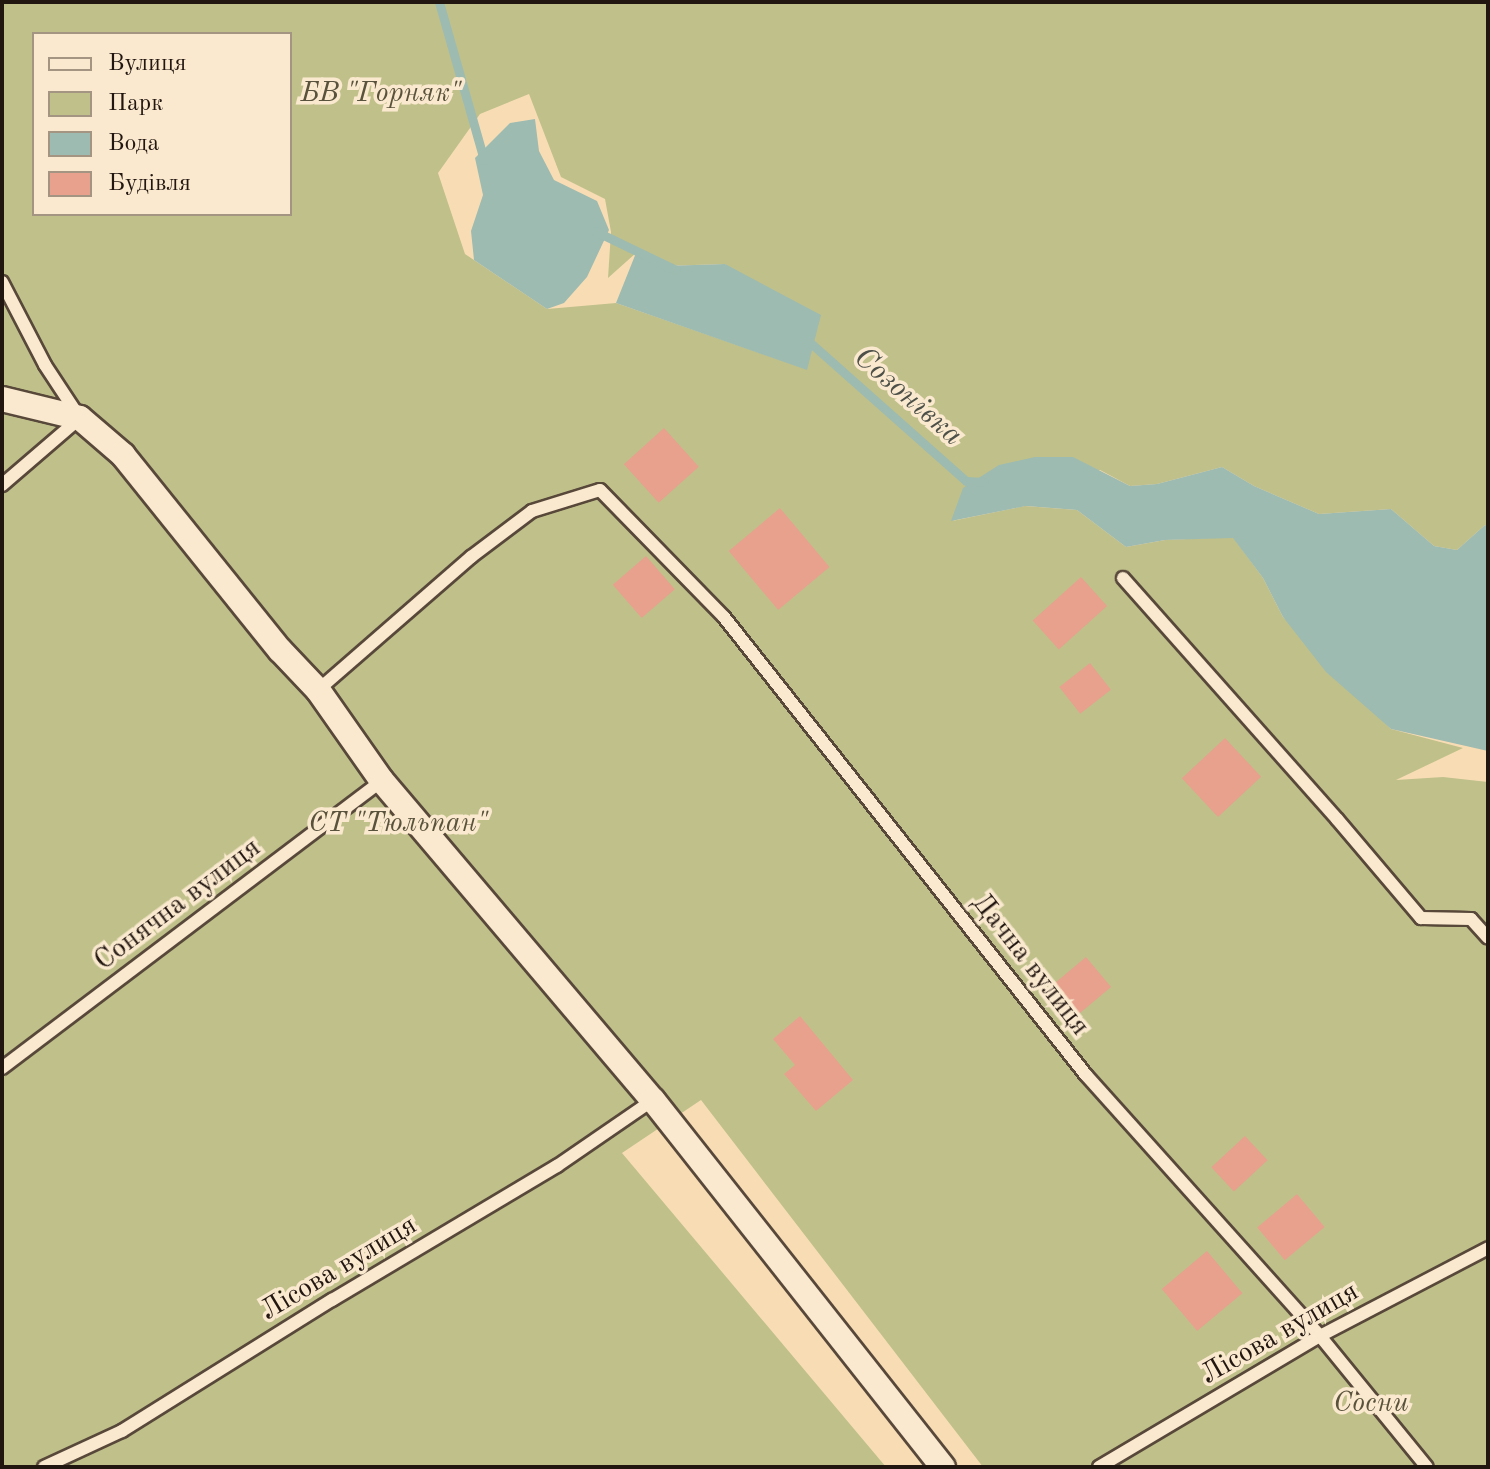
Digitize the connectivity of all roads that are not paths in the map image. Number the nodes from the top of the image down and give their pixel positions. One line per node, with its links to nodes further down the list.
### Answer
1 (2, 282): 3 (lane)
2 (2, 399): 3 (street)
3 (80, 418): 4 (lane); 6 (street)
4 (2, 485)
5 (1123, 578): 8 (lane)
6 (318, 690): 7 (street); 12 (lane, Дачна вулиця)
7 (382, 781): 9 (lane, Сонячна вулиця); 10 (street)
8 (1488, 938)
9 (2, 1068)
10 (653, 1100): 13 (lane, Лісова вулиця); 14 (street)
11 (1488, 1248): 12 (lane, Лісова вулиця)
12 (1320, 1336): 15 (lane, Лісова вулиця); 16 (lane, Дачна вулиця)
13 (44, 1467)
14 (943, 1467)
15 (1099, 1467)
16 (1427, 1467)

